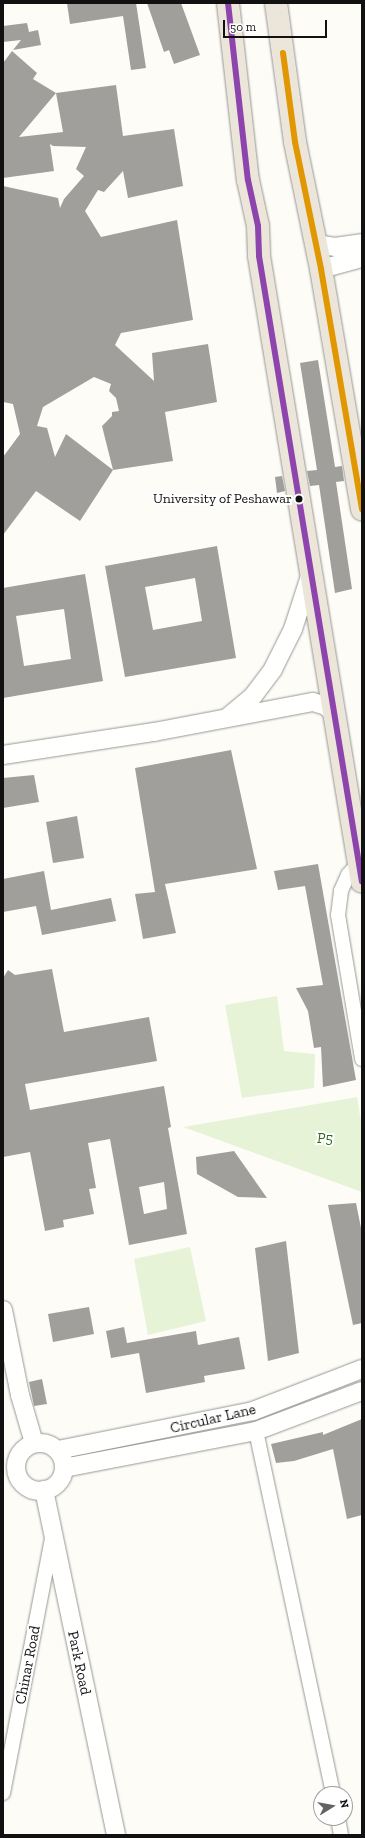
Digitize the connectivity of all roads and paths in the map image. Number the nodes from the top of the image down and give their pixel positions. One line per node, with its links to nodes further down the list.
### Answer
1 (228, 3): 8 (highway)
2 (276, 3): 4 (highway)
3 (362, 243): 4 (street)
4 (316, 244): 6 (highway)
5 (362, 258): 6 (street)
6 (321, 269): 7 (highway)
7 (362, 510)
8 (310, 576): 9 (highway); 10 (street)
9 (333, 713): 10 (street); 12 (highway)
10 (225, 719): 11 (street)
11 (3, 755)
12 (360, 873): 13 (street)
13 (362, 1059)
14 (3, 1310): 18 (street)
15 (362, 1369): 19 (street, Circular Lane)
16 (362, 1391): 17 (street)
17 (256, 1431): 21 (street); 24 (street)
18 (34, 1443): 19 (street); 20 (street)
19 (58, 1450): 21 (street)
20 (10, 1460): 22 (street)
21 (64, 1468): 22 (street)
22 (44, 1490): 23 (street, Park Road)
23 (52, 1538): 25 (street, Chinar Road); 26 (street, Park Road)
24 (331, 1786)
25 (3, 1793)
26 (116, 1835)

